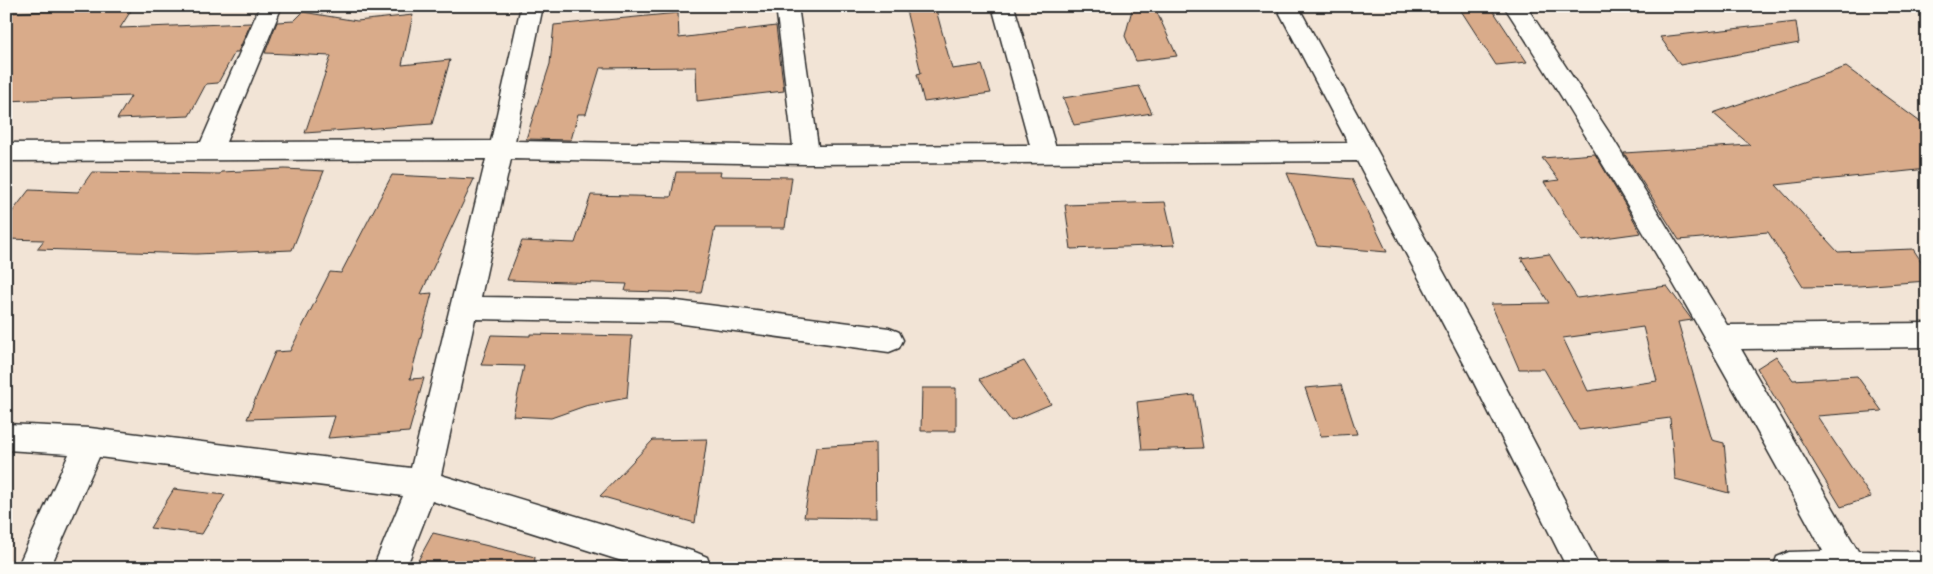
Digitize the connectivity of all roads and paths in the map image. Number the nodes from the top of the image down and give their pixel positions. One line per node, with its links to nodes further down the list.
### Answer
1 (271, 6): 7 (street)
2 (532, 6): 8 (street)
3 (787, 6): 12 (street)
4 (1003, 6): 11 (street)
5 (1287, 6): 10 (street)
6 (1515, 6): 15 (street)
7 (210, 150): 8 (street); 9 (street)
8 (501, 150): 12 (street); 13 (street)
9 (6, 152)
10 (1366, 152): 11 (street); 24 (street)
11 (1045, 153): 12 (street)
12 (807, 155)
13 (465, 308): 16 (street); 19 (street)
14 (1927, 335): 15 (street)
15 (1720, 337): 20 (street)
16 (889, 340)
17 (6, 436): 18 (street)
18 (90, 442): 19 (street); 21 (street)
19 (423, 484): 22 (street); 23 (street)
20 (1849, 566): 25 (street); 26 (street)
21 (33, 568)
22 (389, 568)
23 (695, 568)
24 (1584, 568)
25 (1790, 568)
26 (1917, 568)

